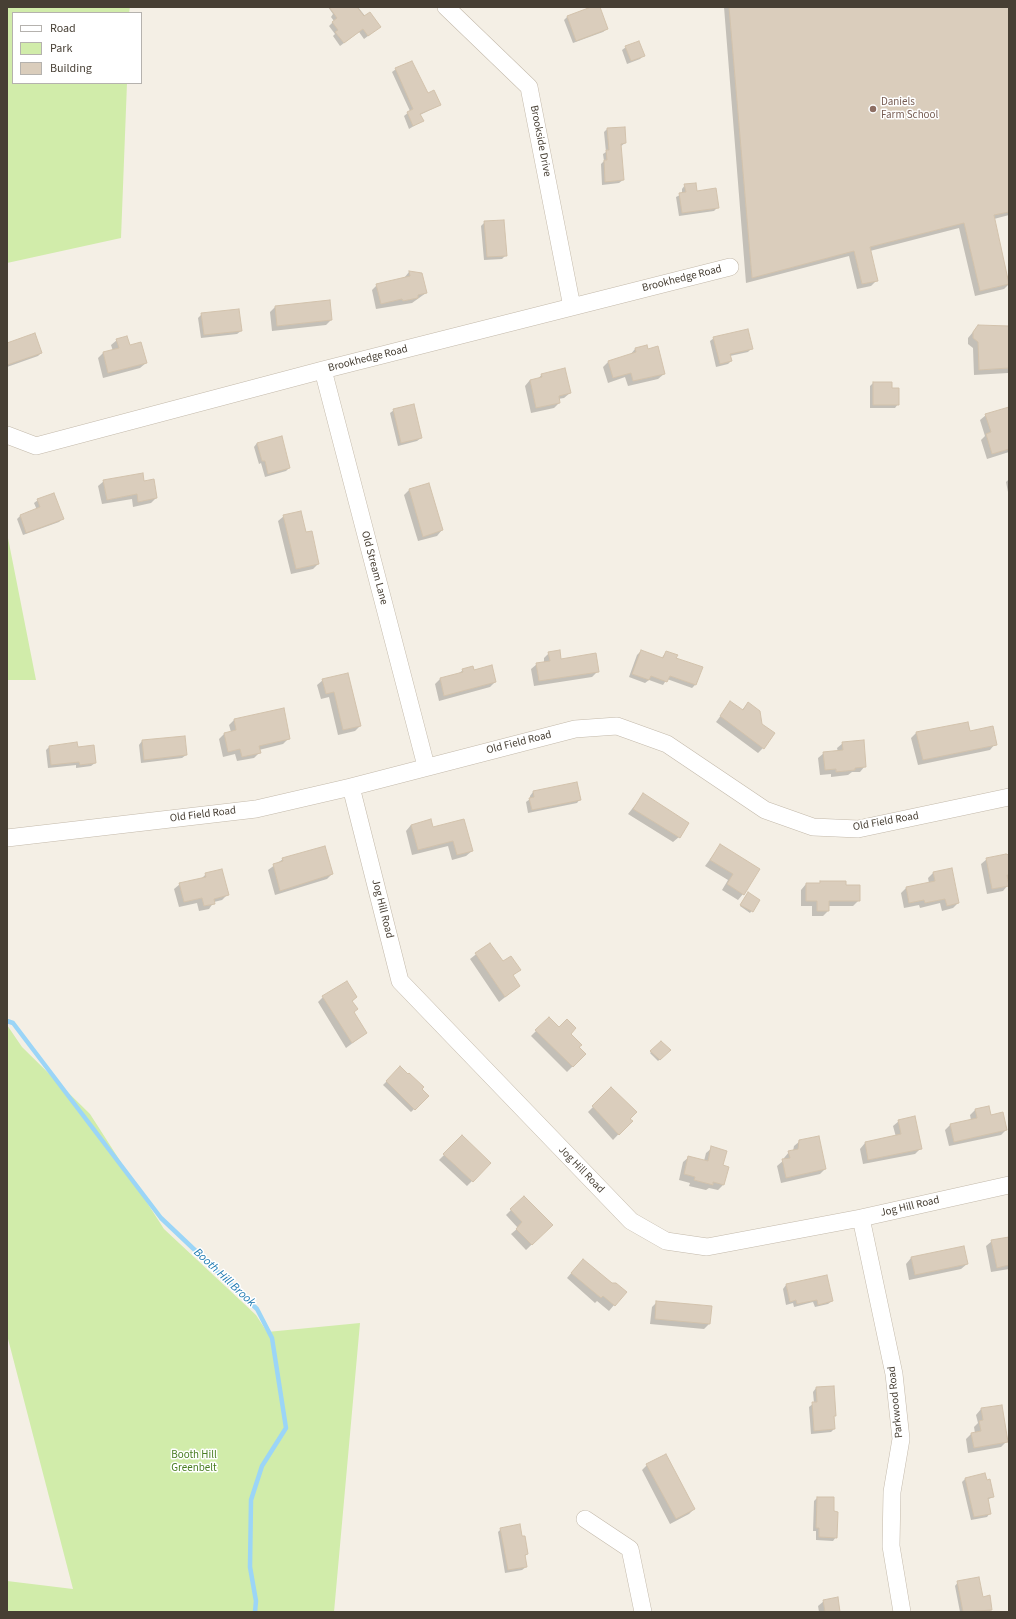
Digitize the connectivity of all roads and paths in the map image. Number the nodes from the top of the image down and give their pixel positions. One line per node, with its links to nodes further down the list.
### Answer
1 (446, 7): 3 (street, Brookside Drive)
2 (730, 267): 3 (street, Brookhedge Road)
3 (572, 307): 4 (street, Brookhedge Road)
4 (323, 370): 5 (street, Brookhedge Road); 6 (street, Old Stream Lane)
5 (7, 435)
6 (426, 766): 7 (street, Old Field Road); 8 (street, Old Field Road)
7 (351, 787): 9 (street, Old Field Road); 11 (street, Jog Hill Road)
8 (1009, 797)
9 (7, 838)
10 (1009, 1185): 11 (street, Jog Hill Road)
11 (861, 1218): 14 (street, Parkwood Road)
12 (585, 1519): 13 (street)
13 (642, 1612)
14 (902, 1612)

